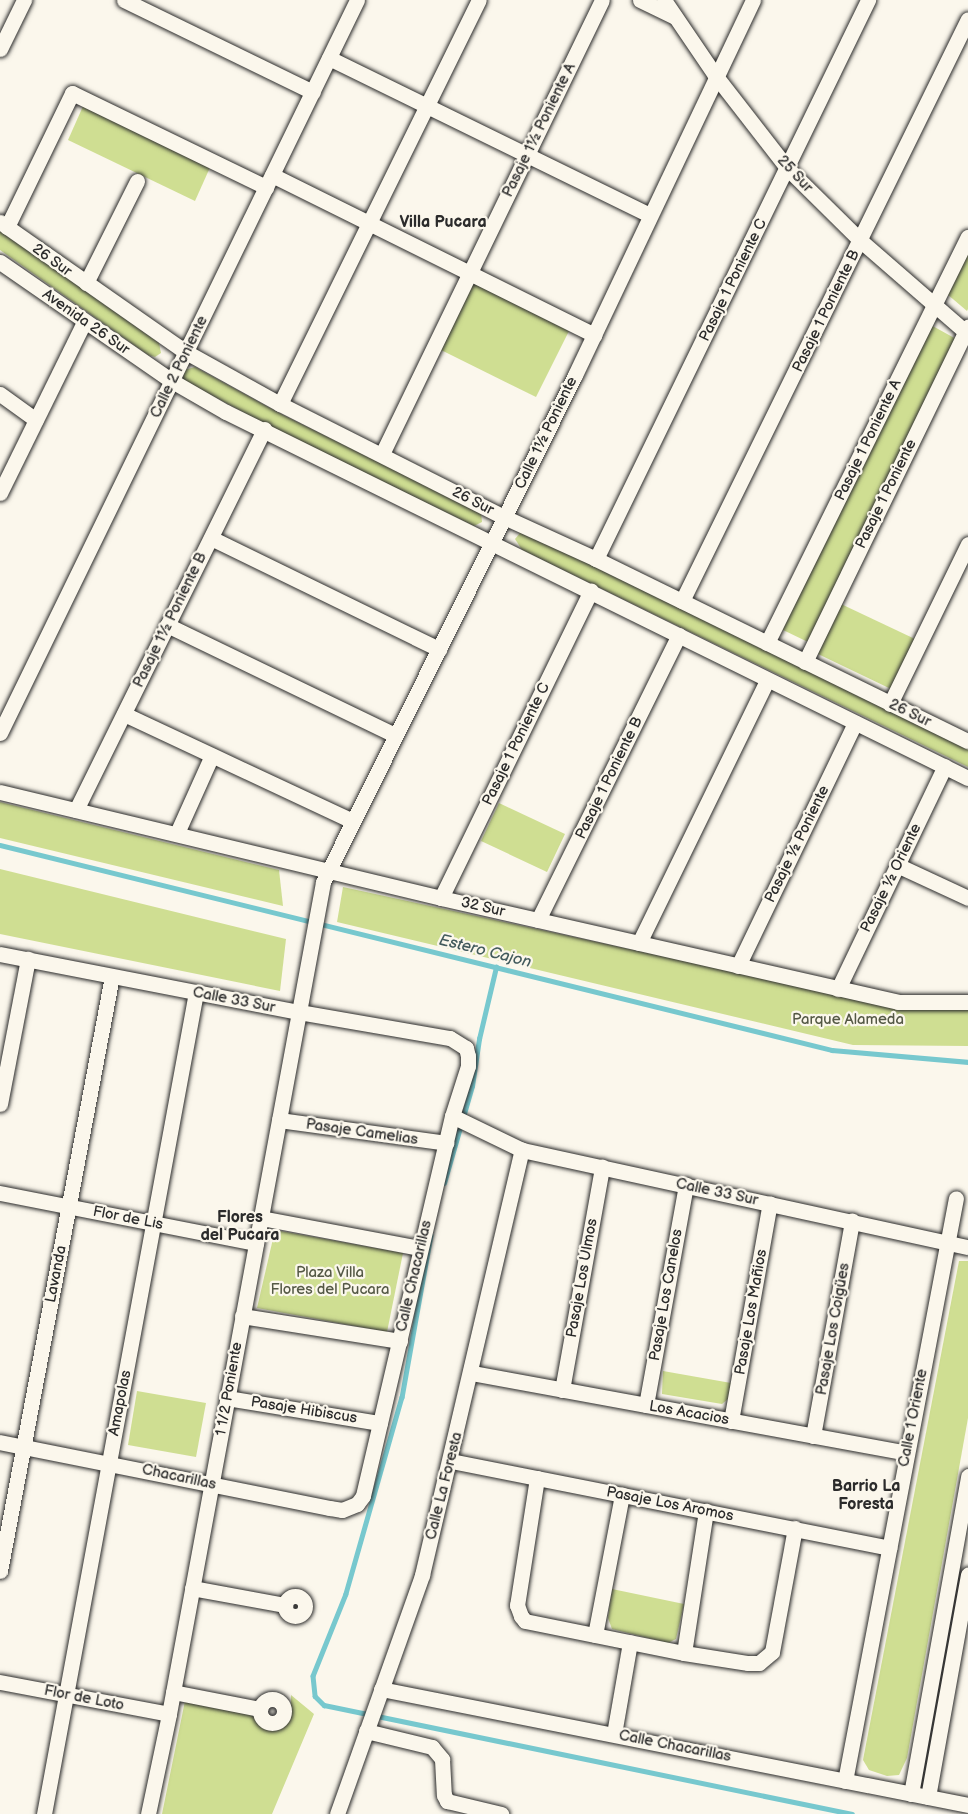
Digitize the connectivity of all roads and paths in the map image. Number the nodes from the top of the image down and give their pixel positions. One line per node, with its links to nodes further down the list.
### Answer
1 (24, 0): 12 (street)
2 (124, 0): 15 (street)
3 (357, 0): 13 (street, Calle 2 Poniente)
4 (479, 0): 16 (street)
5 (602, 0): 17 (street, Pasaje 1½ Poniente A)
6 (640, 0): 10 (street, 25 Sur)
7 (664, 0): 10 (street)
8 (753, 0): 14 (street, Calle 1½ Poniente)
9 (868, 0): 18 (street, Pasaje 1 Poniente C)
10 (675, 17): 14 (street, 25 Sur)
11 (968, 19): 25 (street, Pasaje 1 Poniente B)
12 (0, 49)
13 (329, 58): 15 (street, Calle 2 Poniente); 16 (street)
14 (715, 75): 18 (street, 25 Sur); 21 (street, Calle 1½ Poniente)
15 (313, 92): 20 (street, Calle 2 Poniente)
16 (427, 105): 17 (street); 22 (street)
17 (527, 154): 21 (street); 27 (street, Pasaje 1½ Poniente A)
18 (788, 169): 25 (street, 25 Sur); 45 (street, Pasaje 1 Poniente C)
19 (137, 181): 28 (street)
20 (269, 181): 22 (street); 23 (street); 33 (street, Calle 2 Poniente)
21 (650, 215): 32 (street, Calle 1½ Poniente)
22 (370, 223): 27 (street); 36 (street)
23 (4, 225): 28 (street, 26 Sur)
24 (968, 237): 29 (street, Pasaje 1 Poniente A)
25 (861, 241): 29 (street, 25 Sur); 47 (street, Pasaje 1 Poniente B)
26 (0, 262): 30 (street, Avenida 26 Sur)
27 (470, 272): 32 (street); 39 (street, Pasaje 1½ Poniente A)
28 (86, 283): 33 (street, 26 Sur)
29 (934, 307): 31 (street, 25 Sur); 50 (street, Pasaje 1 Poniente A)
30 (84, 322): 34 (street, Avenida 26 Sur); 37 (street)
31 (967, 331): 52 (street, Pasaje 1 Poniente)
32 (595, 335): 41 (street, Calle 1½ Poniente)
33 (186, 352): 34 (street, Calle 2 Poniente); 36 (street, 26 Sur)
34 (172, 381): 38 (street, 26 Sur); 57 (street, Calle 2 Poniente)
35 (0, 394): 37 (street)
36 (280, 404): 39 (street, 26 Sur)
37 (36, 420): 40 (street)
38 (264, 429): 42 (street, Pasaje 1½ Poniente B); 43 (street, 26 Sur)
39 (382, 454): 41 (street, 26 Sur)
40 (0, 493)
41 (504, 517): 43 (street, Calle 1½ Poniente); 45 (street, 26 Sur)
42 (211, 538): 48 (street, Pasaje 1½ Poniente B); 51 (street)
43 (492, 543): 46 (street, 26 Sur); 51 (street, Calle 1½ Poniente)
44 (968, 544): 54 (street)
45 (596, 559): 47 (street, 26 Sur)
46 (591, 591): 49 (street, 26 Sur); 69 (street, Pasaje 1 Poniente C)
47 (682, 601): 50 (street, 26 Sur)
48 (167, 625): 55 (street, Pasaje 1½ Poniente B); 58 (street)
49 (679, 635): 53 (street, 26 Sur); 71 (street, Pasaje 1 Poniente B)
50 (768, 643): 52 (street, 26 Sur)
51 (438, 649): 58 (street, Calle 1½ Poniente)
52 (805, 662): 54 (street, 26 Sur)
53 (767, 680): 56 (street, 26 Sur); 72 (street)
54 (890, 704): 59 (street, 26 Sur)
55 (124, 714): 60 (street); 64 (street, Pasaje 1½ Poniente B)
56 (855, 723): 61 (street, 26 Sur); 76 (street, Pasaje ½ Poniente)
57 (0, 733)
58 (395, 735): 65 (street, Calle 1½ Poniente)
59 (968, 741)
60 (212, 755): 65 (street); 66 (street)
61 (945, 766): 62 (street, 26 Sur); 67 (street, Pasaje ½ Oriente)
62 (968, 778)
63 (0, 792): 64 (street, 32 Sur)
64 (76, 810): 66 (street, 32 Sur)
65 (352, 821): 68 (street, Calle 1½ Poniente)
66 (177, 833): 68 (street, 32 Sur)
67 (897, 865): 70 (street); 78 (street, Pasaje ½ Oriente)
68 (327, 869): 69 (street, 32 Sur); 75 (street, Calle 1½ Poniente)
69 (441, 898): 71 (street, 32 Sur)
70 (968, 898)
71 (538, 920): 72 (street, 32 Sur)
72 (639, 943): 76 (street, 32 Sur)
73 (0, 954): 74 (street, Calle 33 Sur)
74 (28, 959): 77 (street, Calle 33 Sur); 83 (street)
75 (308, 964): 81 (street, 1 1/2 Poniente)
76 (738, 966): 78 (street, 32 Sur)
77 (112, 976): 79 (street, Calle 33 Sur); 93 (street, Lavanda)
78 (838, 989): 80 (street, 32 Sur)
79 (196, 992): 81 (street, Calle 33 Sur); 96 (street, Amapolas)
80 (968, 1002)
81 (299, 1012): 82 (street, Calle 33 Sur); 85 (street, 1 1/2 Poniente)
82 (465, 1048): 84 (street, Calle Chacarillas)
83 (0, 1104)
84 (452, 1116): 86 (street, Calle Chacarillas); 87 (street, Calle 33 Sur)
85 (279, 1120): 86 (street, Pasaje Camelias); 94 (street, 1 1/2 Poniente)
86 (446, 1143): 100 (street, Calle Chacarillas)
87 (522, 1150): 88 (street, Calle 33 Sur); 103 (street, Calle La Foresta)
88 (602, 1167): 89 (street, Calle 33 Sur); 104 (street, Pasaje Los Ulmos)
89 (686, 1185): 92 (street, Calle 33 Sur); 106 (street, Pasaje Los Canelos)
90 (0, 1193): 93 (street, Flor de Lis)
91 (956, 1198): 97 (street, Calle 1 Oriente)
92 (771, 1203): 95 (street, Calle 33 Sur); 107 (street, Pasaje Los Mañios)
93 (69, 1206): 96 (street, Flor de Lis); 111 (street, Lavanda)
94 (261, 1218): 98 (street, 1 1/2 Poniente); 100 (street)
95 (852, 1221): 97 (street, Calle 33 Sur); 109 (street, Pasaje Los Coigües)
96 (154, 1222): 98 (street, Flor de Lis); 114 (street, Amapolas)
97 (948, 1242): 99 (street, Calle 33 Sur); 112 (street, Calle 1 Oriente)
98 (256, 1243): 101 (street, 1 1/2 Poniente)
99 (968, 1246)
100 (420, 1248): 102 (street, Calle Chacarillas)
101 (243, 1316): 102 (street); 105 (street, 1 1/2 Poniente)
102 (400, 1341): 108 (street, Calle Chacarillas)
103 (472, 1373): 104 (street, Los Acacios); 113 (street, Calle La Foresta)
104 (562, 1390): 106 (street, Los Acacios)
105 (227, 1398): 108 (street, Pasaje Hibiscus); 117 (street, 1 1/2 Poniente)
106 (646, 1405): 107 (street, Los Acacios)
107 (731, 1421): 109 (street, Los Acacios)
108 (380, 1423): 119 (street, Calle Chacarillas)
109 (813, 1436): 112 (street, Los Acacios)
110 (0, 1442): 111 (street, Chacarillas)
111 (24, 1446): 114 (street, Chacarillas); 123 (street, Lavanda)
112 (906, 1453): 122 (street, Calle 1 Oriente)
113 (451, 1461): 116 (street, Pasaje Los Aromos); 133 (street, Calle La Foresta)
114 (109, 1463): 117 (street, Chacarillas); 132 (street, Amapolas)
115 (968, 1476): 139 (street)
116 (537, 1478): 118 (street, Pasaje Los Aromos); 127 (street)
117 (212, 1484): 119 (street, Chacarillas); 125 (street, 1 1/2 Poniente)
118 (622, 1495): 120 (street, Pasaje Los Aromos); 127 (street)
119 (357, 1504)
120 (706, 1511): 121 (street, Pasaje Los Aromos); 129 (street)
121 (795, 1528): 122 (street, Pasaje Los Aromos); 129 (street)
122 (889, 1548): 138 (street, Calle 1 Oriente)
123 (0, 1571)
124 (968, 1575): 140 (street)
125 (192, 1588): 126 (street); 131 (street, 1 1/2 Poniente)
126 (285, 1605)
127 (596, 1635): 128 (street)
128 (630, 1642): 129 (street); 137 (street)
129 (684, 1653)
130 (0, 1682): 132 (street, Flor de Loto)
131 (173, 1692): 134 (street); 135 (street, 1 1/2 Poniente)
132 (66, 1694): 135 (street, Flor de Loto); 142 (street, Amapolas)
133 (379, 1696): 136 (street, Calle La Foresta); 137 (street, Calle Chacarillas)
134 (260, 1709)
135 (169, 1714): 143 (street, 1 1/2 Poniente)
136 (367, 1728): 144 (street, Calle La Foresta); 145 (street)
137 (614, 1734): 138 (street, Calle Chacarillas)
138 (845, 1780): 139 (street, Calle Chacarillas)
139 (910, 1794): 140 (street, Calle Chacarillas)
140 (928, 1797): 141 (street, Calle Chacarillas)
141 (968, 1805)
142 (44, 1814)
143 (148, 1814)
144 (336, 1814)
145 (501, 1814)

